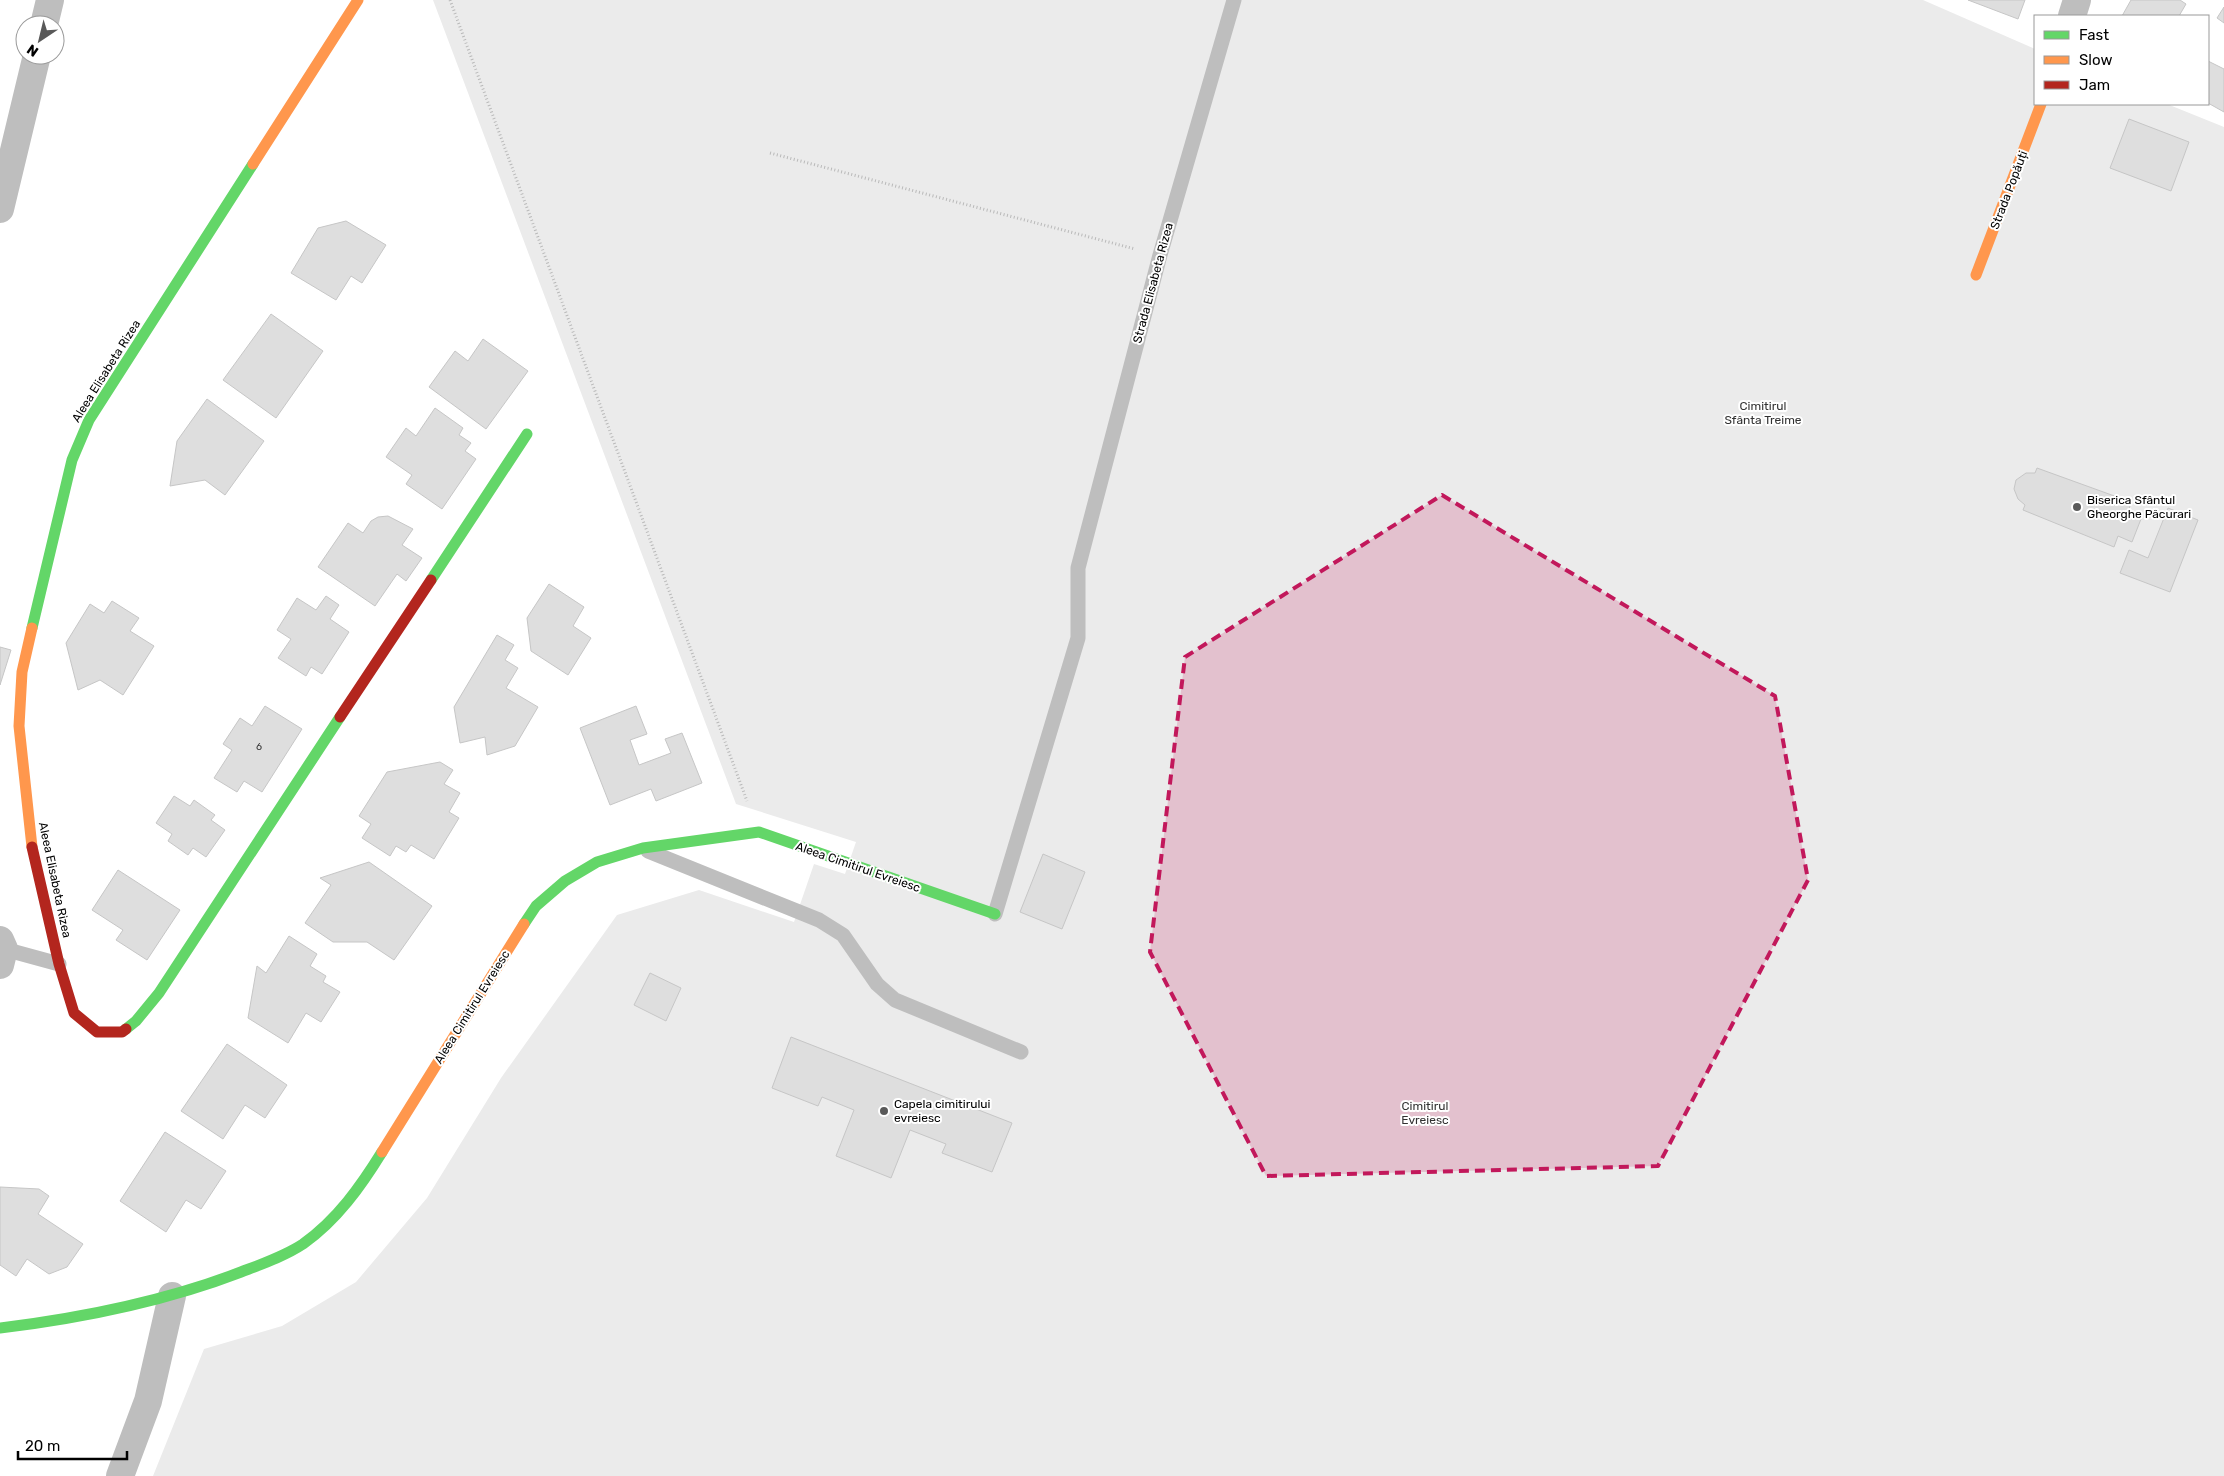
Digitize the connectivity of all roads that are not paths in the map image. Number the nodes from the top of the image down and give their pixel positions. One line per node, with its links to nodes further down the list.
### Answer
1 (50, 0): 5 (street)
2 (358, 0): 15 (street, Aleea Elisabeta Rizea)
3 (1234, 0): 13 (lane, Strada Elisabeta Rizea)
4 (2077, 0): 6 (street)
5 (46, 15)
6 (2072, 15)
7 (35, 65): 9 (street)
8 (2041, 105): 10 (street, Strada Popăuți)
9 (0, 209)
10 (1976, 275)
11 (527, 434): 15 (street, Aleea Elisabeta Rizea)
12 (642, 848): 13 (street, Aleea Cimitirul Evreiesc); 16 (lane); 17 (street, Aleea Cimitirul Evreiesc)
13 (995, 914)
14 (1, 951): 15 (lane)
15 (59, 964)
16 (1022, 1052)
17 (172, 1296): 18 (street, Aleea Cimitirul Evreiesc); 19 (street)
18 (0, 1328)
19 (120, 1476)

